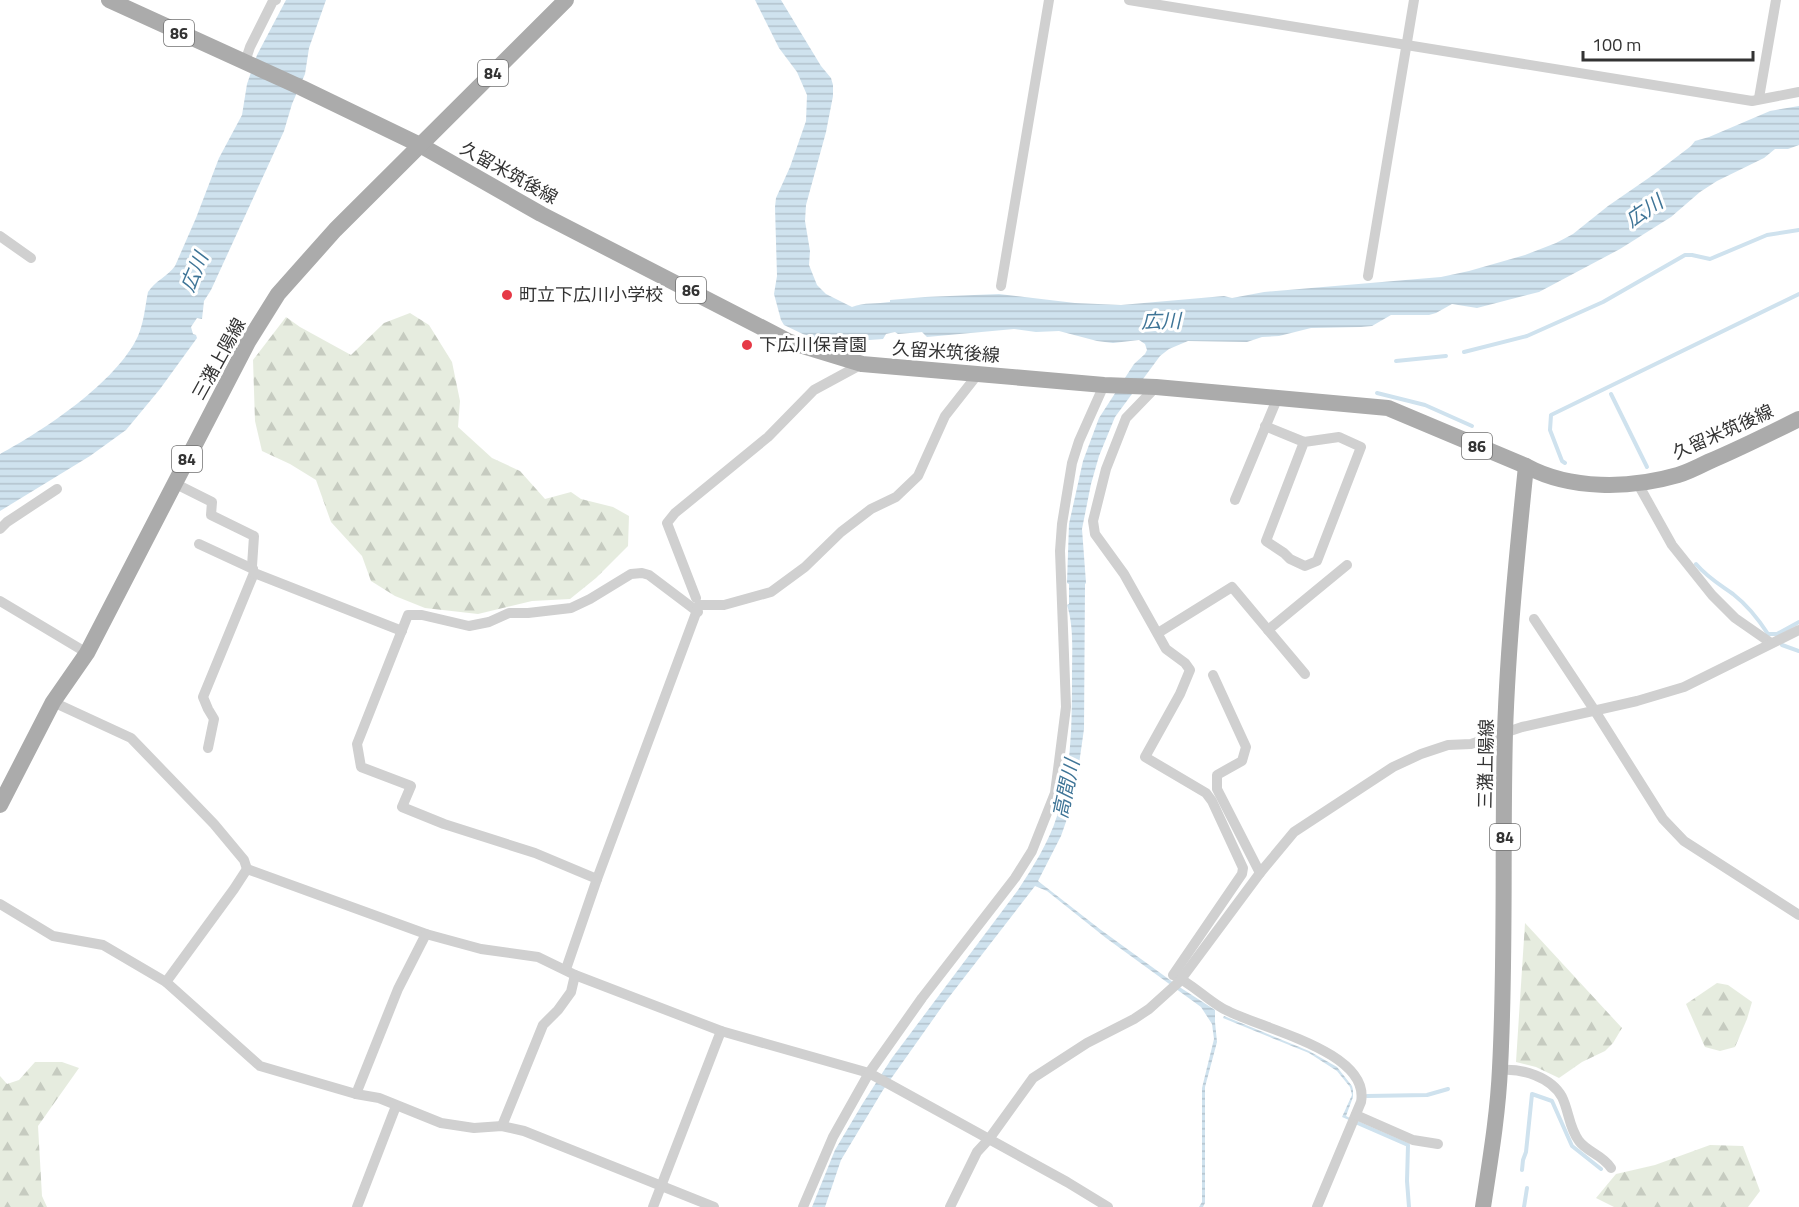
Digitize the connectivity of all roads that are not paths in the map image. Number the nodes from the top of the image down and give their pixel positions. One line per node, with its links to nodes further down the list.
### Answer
1 (109, 0): 9 (main road, 久留米筑後線 / 86)
2 (276, 0): 9 (street)
3 (566, 0): 12 (main road, 三潴上陽線 / 84)
4 (1049, 0): 16 (street)
5 (1129, 0): 8 (street)
6 (1414, 0): 8 (street)
7 (1776, 0): 11 (street)
8 (1407, 45): 11 (street); 15 (street)
9 (247, 63): 12 (main road, 久留米筑後線 / 86)
10 (1799, 92): 11 (street)
11 (1759, 98)
12 (420, 145): 17 (main road, 久留米筑後線 / 86); 26 (main road, 三潴上陽線 / 84)
13 (0, 236): 14 (street)
14 (31, 258)
15 (1368, 276)
16 (1001, 286)
17 (862, 364): 18 (main road, 久留米筑後線 / 86); 34 (street)
18 (978, 374): 19 (main road, 久留米筑後線 / 86); 36 (street)
19 (1108, 385): 20 (main road, 久留米筑後線 / 86); 62 (street)
20 (1150, 387): 21 (main road, 久留米筑後線 / 86); 41 (street)
21 (1277, 399): 23 (street); 25 (main road, 久留米筑後線 / 86)
22 (1799, 419): 27 (main road, 久留米筑後線 / 86)
23 (1265, 426): 24 (street); 29 (street)
24 (1304, 442): 24 (street)
25 (1526, 466): 27 (main road, 久留米筑後線 / 86); 48 (main road, 三潴上陽線 / 84)
26 (174, 483): 33 (street); 43 (main road, 三潴上陽線 / 84)
27 (1638, 484): 42 (street)
28 (57, 489): 30 (street)
29 (1235, 500)
30 (0, 529)
31 (199, 544): 33 (street)
32 (1347, 565): 38 (street)
33 (254, 571): 40 (street); 49 (street)
34 (696, 598)
35 (0, 601): 43 (street)
36 (698, 612): 40 (street); 53 (street)
37 (1534, 619): 47 (street)
38 (1269, 630): 41 (street); 44 (street)
39 (1799, 630): 42 (street)
40 (402, 631): 53 (street)
41 (1158, 633): 59 (street)
42 (1771, 644): 47 (street)
43 (87, 653): 46 (main road, 三潴上陽線 / 84)
44 (1305, 674)
45 (1214, 675): 52 (street)
46 (53, 702): 50 (main road, 三潴上陽線 / 84); 51 (street)
47 (1595, 711): 48 (street); 55 (street)
48 (1505, 732): 52 (street); 61 (main road, 三潴上陽線 / 84)
49 (208, 748)
50 (0, 805)
51 (247, 869): 56 (street); 58 (street)
52 (1260, 873): 59 (street)
53 (597, 879): 57 (street)
54 (0, 904): 58 (street)
55 (1799, 915)
56 (426, 934): 57 (street); 63 (street)
57 (571, 972): 60 (street); 66 (street)
58 (166, 982): 63 (street)
59 (1177, 983): 65 (street); 67 (street)
60 (722, 1031): 62 (street); 70 (street)
61 (1500, 1070): 69 (street); 78 (main road, 三潴上陽線 / 84)
62 (869, 1073): 67 (street); 74 (street)
63 (356, 1094): 64 (street)
64 (396, 1106): 66 (street); 71 (street)
65 (1355, 1119): 68 (street); 77 (street)
66 (502, 1126): 70 (street)
67 (989, 1139): 75 (street); 76 (street)
68 (1438, 1144)
69 (1611, 1168)
70 (662, 1186): 72 (street); 73 (street)
71 (357, 1207)
72 (653, 1207)
73 (714, 1207)
74 (803, 1207)
75 (950, 1207)
76 (1108, 1207)
77 (1317, 1207)
78 (1483, 1207)

